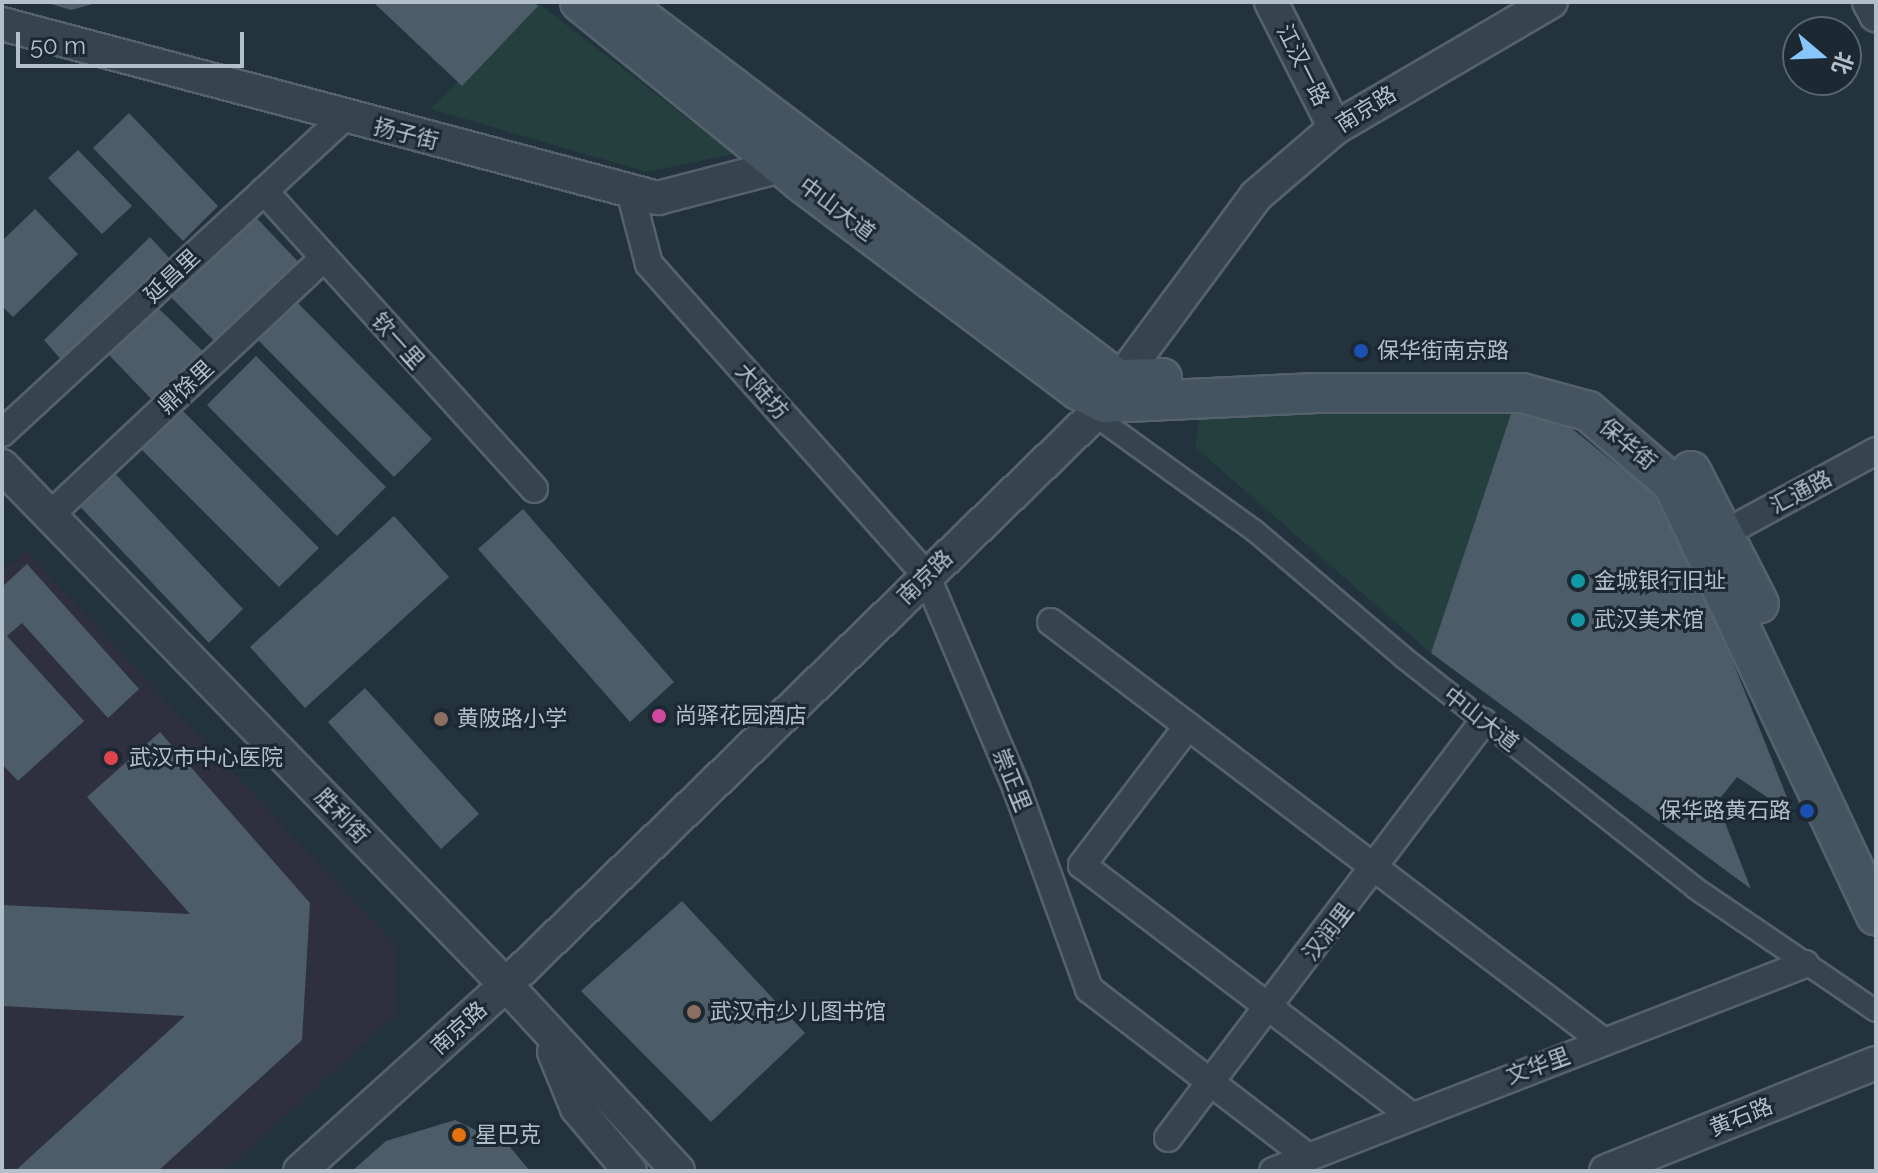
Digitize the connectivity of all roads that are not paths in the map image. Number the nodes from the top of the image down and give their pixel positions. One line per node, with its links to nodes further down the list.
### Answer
1 (580, 2): 10 (main road, 中山大道)
2 (620, 2): 10 (main road, 中山大道)
3 (1271, 2): 9 (street, 江汉一路)
4 (1551, 2): 9 (street, 南京路)
5 (1869, 2): 6 (street)
6 (1876, 15)
7 (2, 24): 8 (street, 扬子街)
8 (343, 118): 11 (street, 延昌里); 12 (street, 扬子街)
9 (1335, 128): 14 (street, 南京路)
10 (787, 151): 12 (street, 扬子街); 14 (main road, 中山大道)
11 (264, 191): 13 (street, 钦一里); 15 (street, 延昌里)
12 (630, 191): 21 (street, 大陆坊)
13 (323, 259): 18 (street, 钦一里); 19 (street, 鼎馀里)
14 (1105, 399): 20 (main road, 保华街); 21 (street, 南京路); 27 (main road, 保华街); 28 (street, 中山大道)
15 (2, 433)
16 (1876, 451): 20 (street, 汇通路)
17 (2, 466): 19 (street, 胜利街)
18 (534, 489)
19 (50, 515): 29 (street, 胜利街)
20 (1727, 532): 25 (main road, 保华街)
21 (926, 575): 29 (street, 南京路); 35 (street, 崇正里)
22 (1051, 622): 24 (street)
23 (1483, 722): 26 (street, 汉润里)
24 (1188, 726): 26 (street); 30 (street)
25 (1876, 854)
26 (1376, 869): 30 (street, 汉润里); 33 (street)
27 (1876, 916)
28 (1805, 964): 31 (street, 中山大道); 33 (street, 文华里)
29 (506, 985): 32 (street, 胜利街); 39 (street, 南京路)
30 (1269, 1007): 35 (street, 汉润里); 36 (street)
31 (1876, 1011)
32 (547, 1034): 40 (street); 41 (street, 胜利街)
33 (1604, 1042): 36 (street, 文华里)
34 (1876, 1063): 43 (street, 黄石路)
35 (1212, 1081): 37 (street, 汉润里); 38 (street)
36 (1409, 1114): 38 (street, 文华里)
37 (1168, 1138)
38 (1305, 1155): 42 (street, 文华里)
39 (300, 1171)
40 (630, 1171)
41 (678, 1171)
42 (1273, 1171)
43 (1606, 1171)

